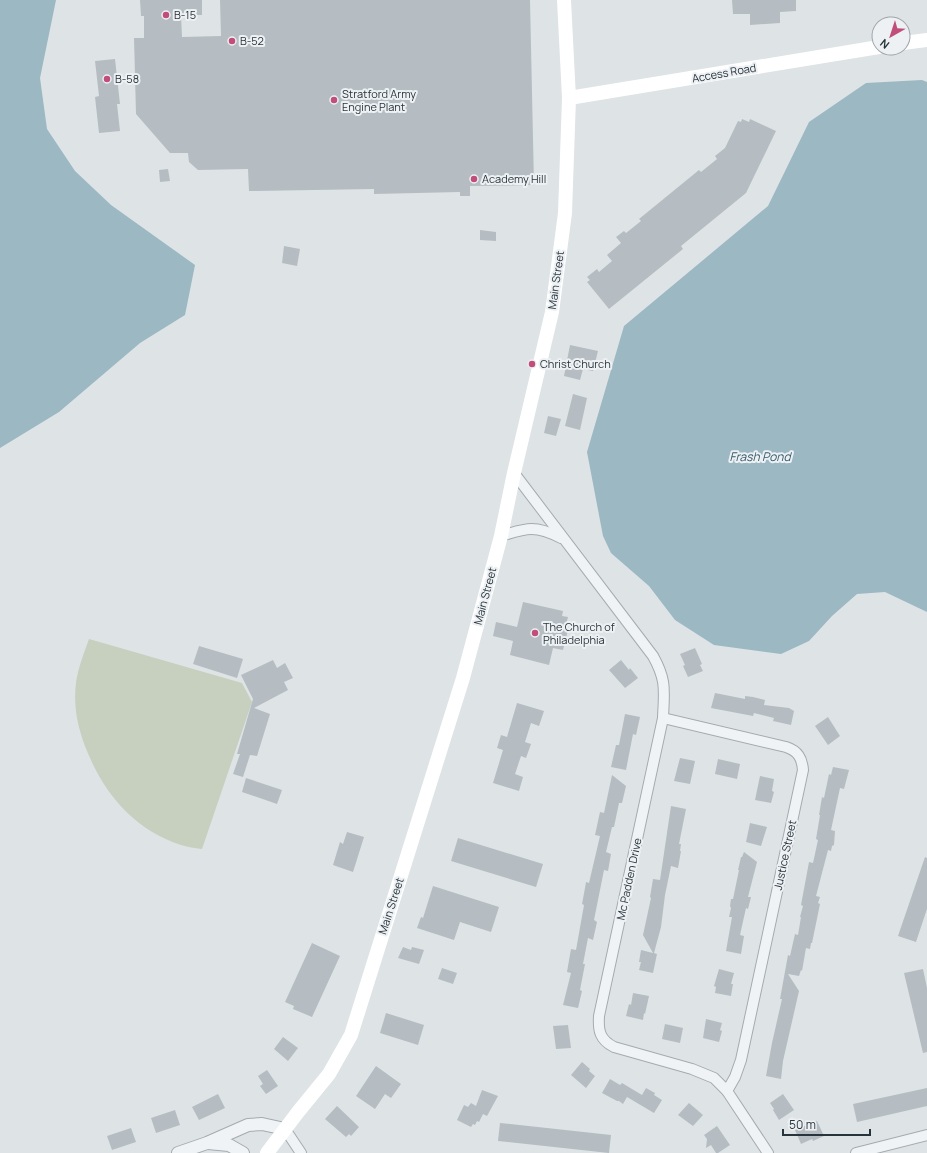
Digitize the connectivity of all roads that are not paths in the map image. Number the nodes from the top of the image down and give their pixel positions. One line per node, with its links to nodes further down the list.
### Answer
1 (564, 0): 5 (main road, Main Street)
2 (927, 40): 3 (main road)
3 (911, 42)
4 (871, 48): 5 (main road, Access Road)
5 (569, 98): 6 (main road, Main Street)
6 (514, 472): 7 (main road, Main Street); 8 (street, Mc Padden Drive)
7 (501, 536): 8 (street, Mc Padden Drive); 11 (main road, Main Street)
8 (563, 539): 9 (street, Mc Padden Drive)
9 (663, 718): 10 (street, Mc Padden Drive); 10 (street, Justice Street)
10 (727, 1091): 19 (street, Mc Padden Drive)
11 (284, 1129): 13 (street); 17 (main road, Main Street); 18 (street)
12 (927, 1135): 14 (street)
13 (207, 1143): 15 (street); 16 (street)
14 (883, 1145): 20 (street); 21 (street)
15 (178, 1153)
16 (243, 1153)
17 (267, 1153)
18 (301, 1153)
19 (768, 1153)
20 (856, 1153)
21 (892, 1153)

